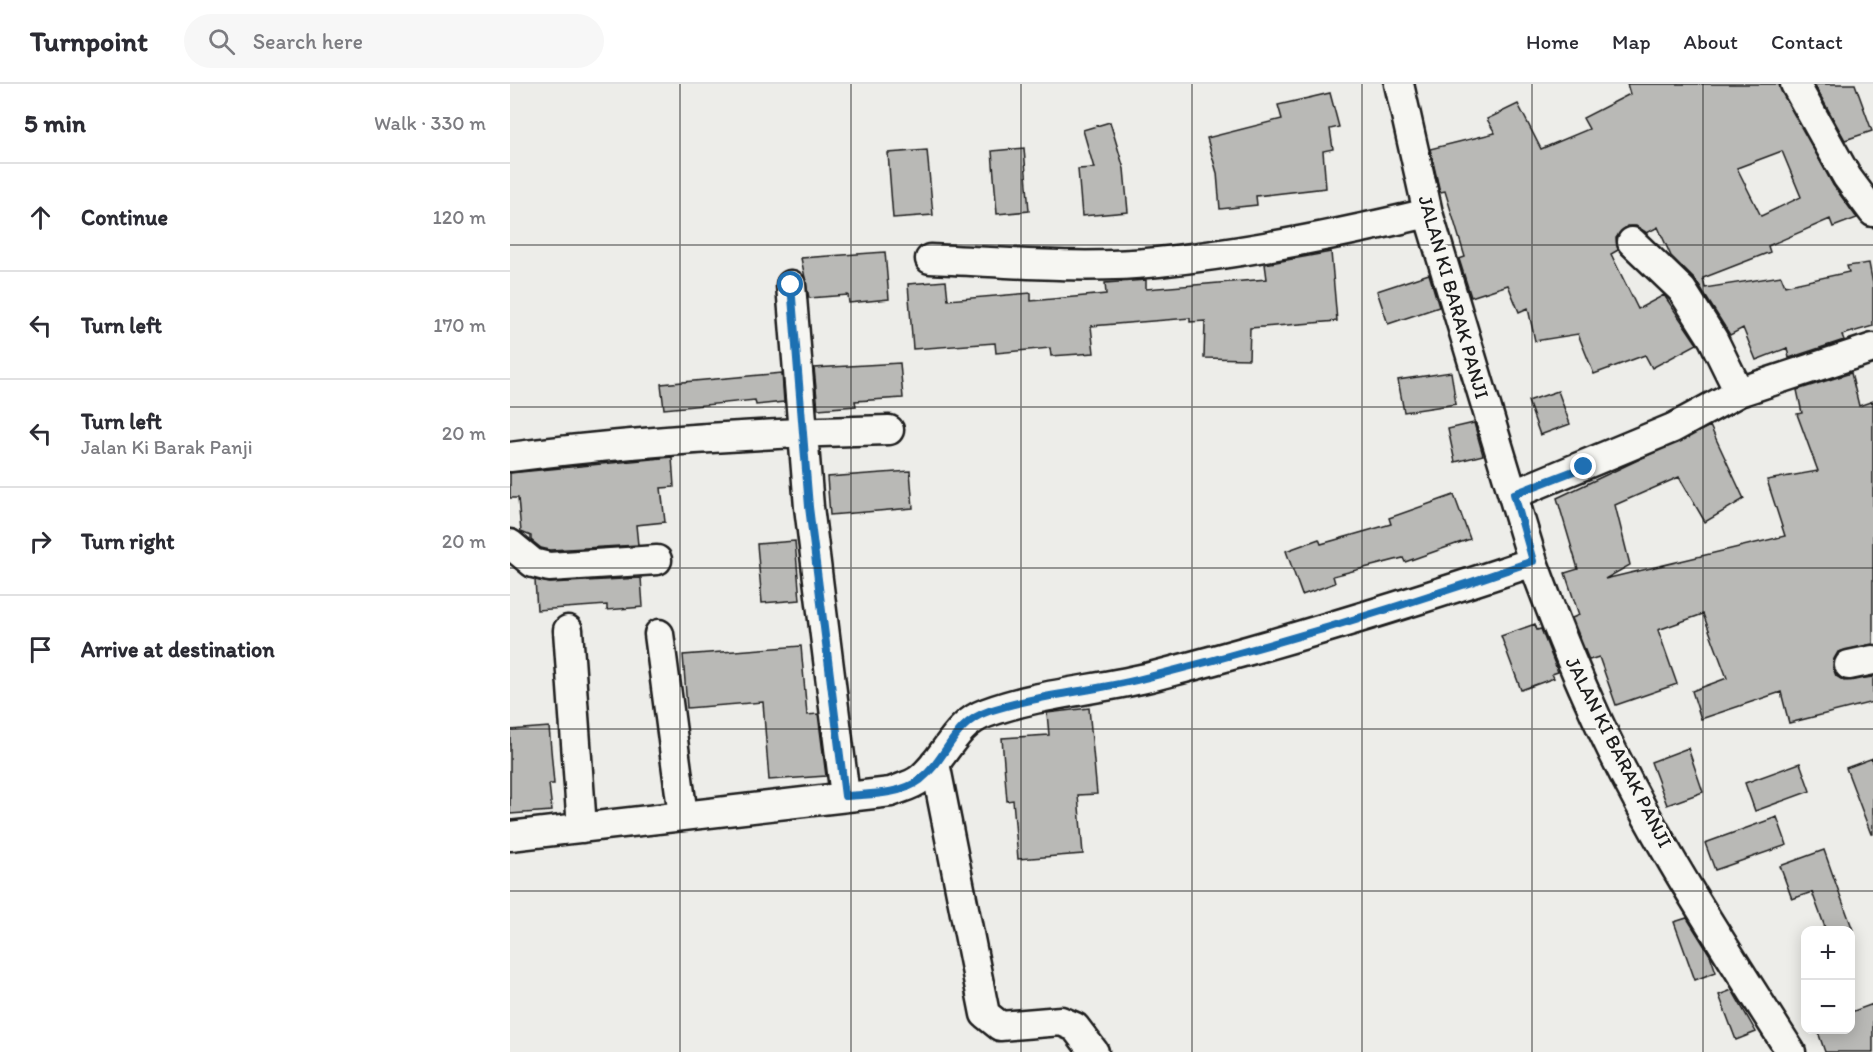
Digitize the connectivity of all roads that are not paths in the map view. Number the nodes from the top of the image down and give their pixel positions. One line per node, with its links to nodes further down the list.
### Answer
1 (1399, 84): 4 (street, JALAN KI BARAK PANJI)
2 (1795, 84): 3 (street)
3 (1873, 212)
4 (1428, 213): 6 (street); 13 (street, JALAN KI BARAK PANJI)
5 (1632, 242): 9 (street)
6 (930, 259)
7 (791, 285): 11 (street)
8 (1873, 348): 9 (street)
9 (1739, 392): 13 (street)
10 (889, 430): 11 (street)
11 (802, 432): 12 (street); 20 (street)
12 (510, 457)
13 (1514, 494): 16 (street, JALAN KI BARAK PANJI)
14 (510, 544): 15 (street)
15 (657, 560)
16 (1533, 561): 19 (street); 25 (street, JALAN KI BARAK PANJI)
17 (568, 630): 22 (street)
18 (659, 634): 21 (street)
19 (935, 764): 20 (street); 24 (street)
20 (845, 796): 21 (street)
21 (683, 816): 22 (street)
22 (582, 828): 23 (street)
23 (510, 836)
24 (1094, 1052)
25 (1791, 1052)

